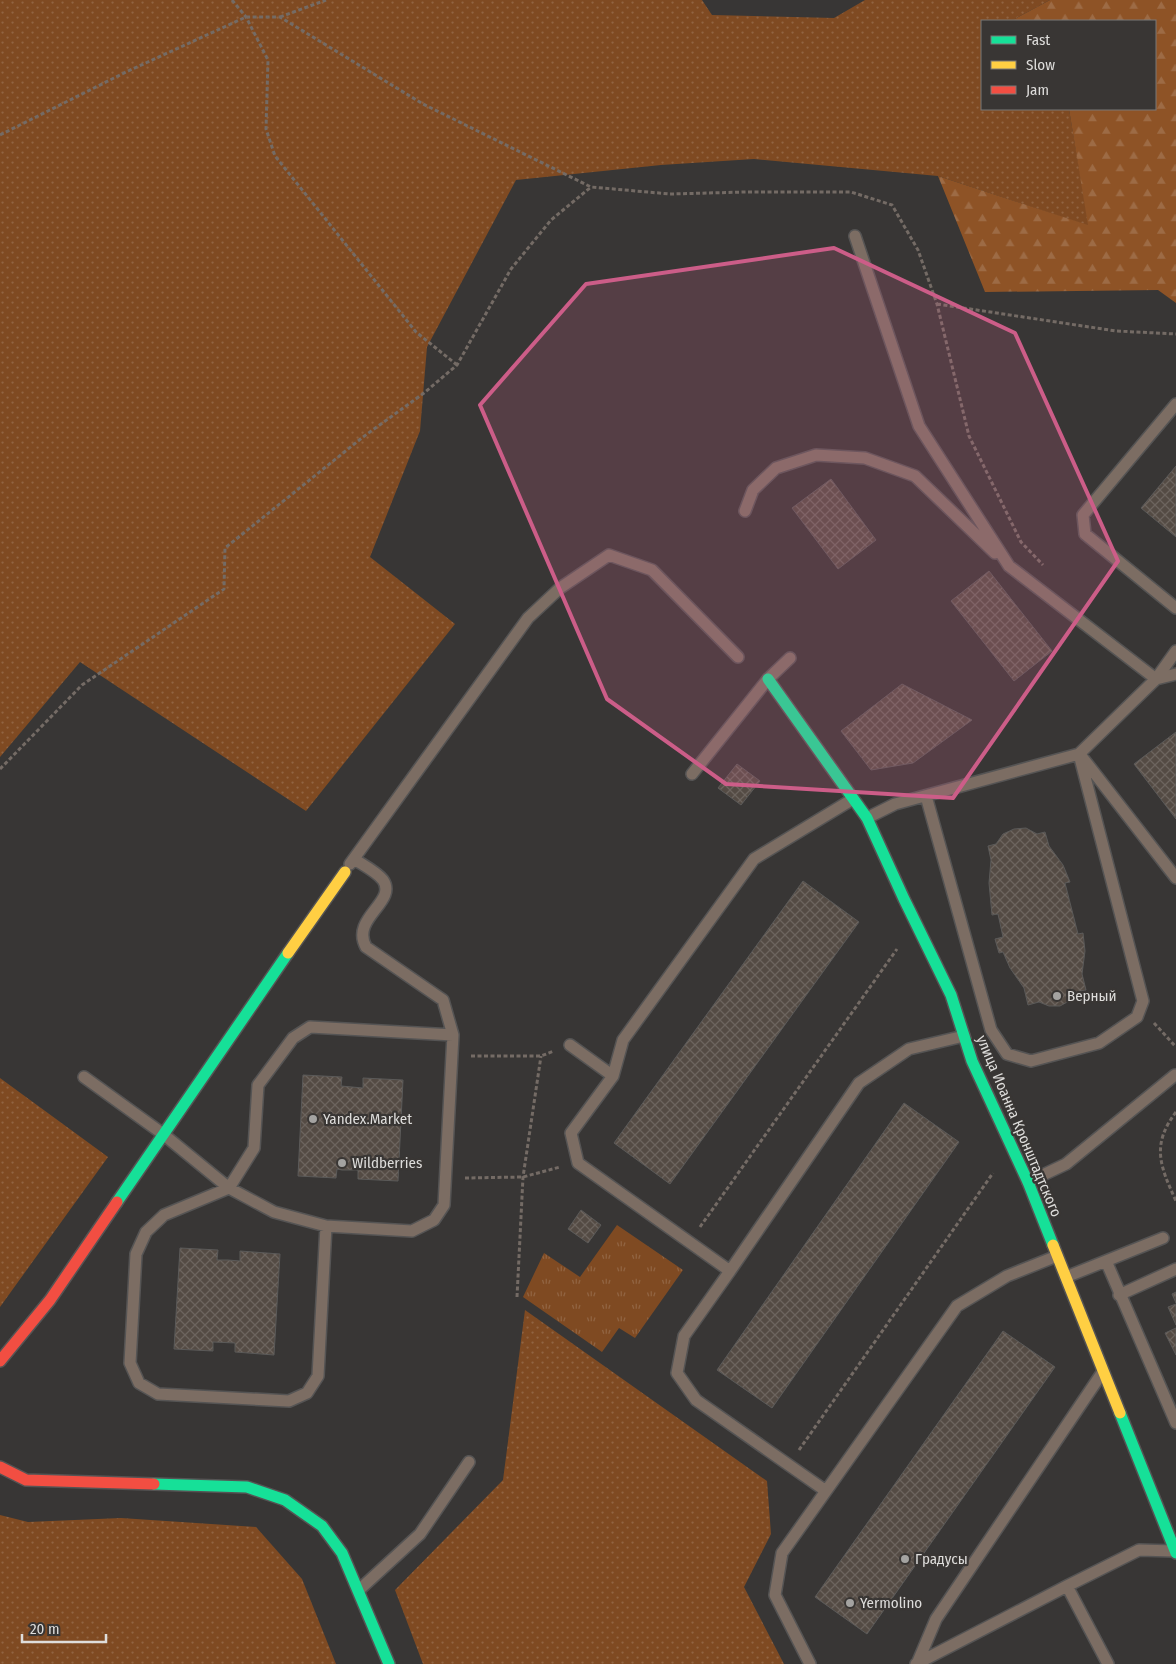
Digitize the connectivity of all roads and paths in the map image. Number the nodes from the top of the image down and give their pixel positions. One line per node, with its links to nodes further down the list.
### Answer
1 (232, 0): 3 (path)
2 (326, 0): 4 (path)
3 (246, 17): 4 (path); 5 (path); 9 (path)
4 (280, 17): 9 (path)
5 (0, 135)
6 (855, 236): 12 (lane)
7 (937, 304): 8 (path)
8 (1176, 334)
9 (457, 365): 21 (path)
10 (1176, 404): 13 (lane)
11 (745, 511): 12 (lane)
12 (1009, 566): 19 (lane)
13 (1176, 608)
14 (1176, 651): 19 (lane)
15 (738, 657): 26 (lane)
16 (790, 658): 18 (lane)
17 (1176, 674): 19 (lane)
18 (768, 679): 22 (lane); 24 (street, улица Иоанна Кронштадтского)
19 (1156, 679): 20 (lane)
20 (1079, 754): 23 (lane); 23 (lane); 28 (lane)
21 (0, 769)
22 (692, 774)
23 (926, 796): 25 (lane)
24 (853, 799): 25 (street, улица Иоанна Кронштадтского); 37 (lane)
25 (867, 818): 32 (street, улица Иоанна Кронштадтского)
26 (354, 859): 27 (lane); 31 (lane)
27 (345, 872): 40 (street)
28 (1176, 878)
29 (900, 944): 50 (path)
30 (1160, 1029): 34 (path)
31 (453, 1035): 35 (lane); 46 (lane)
32 (964, 1036): 45 (street, улица Иоанна Кронштадтского); 54 (lane)
33 (570, 1045): 37 (lane)
34 (1176, 1047)
35 (452, 1056): 43 (path); 44 (lane)
36 (1175, 1075): 45 (lane)
37 (613, 1076): 41 (lane)
38 (84, 1077): 40 (lane)
39 (1176, 1112): 47 (path)
40 (163, 1134): 46 (lane); 58 (street)
41 (578, 1163): 43 (path); 50 (lane)
42 (998, 1166): 62 (path)
43 (523, 1177): 44 (path); 57 (path)
44 (445, 1178): 48 (lane)
45 (1028, 1182): 51 (street, улица Иоанна Кронштадтского)
46 (229, 1188): 48 (lane); 48 (lane)
47 (1176, 1201)
48 (326, 1226)
49 (1163, 1238): 52 (lane)
50 (689, 1242): 54 (lane)
51 (1058, 1256): 55 (street, улица Иоанна Кронштадтского); 64 (lane)
52 (1106, 1261): 55 (lane); 56 (lane)
53 (1176, 1269): 56 (lane)
54 (730, 1271): 62 (lane)
55 (1066, 1277): 59 (street, улица Иоанна Кронштадтского)
56 (1119, 1295): 60 (lane)
57 (517, 1296)
58 (0, 1361)
59 (1104, 1371): 65 (street, улица Иоанна Кронштадтского); 70 (lane)
60 (1176, 1423)
61 (469, 1462): 67 (lane)
62 (789, 1465): 64 (lane)
63 (0, 1467): 67 (street)
64 (826, 1491): 69 (lane)
65 (1176, 1551): 66 (lane)
66 (1067, 1586): 70 (lane); 71 (lane)
67 (358, 1591): 68 (street)
68 (389, 1664)
69 (810, 1664)
70 (916, 1664)
71 (1108, 1664)

